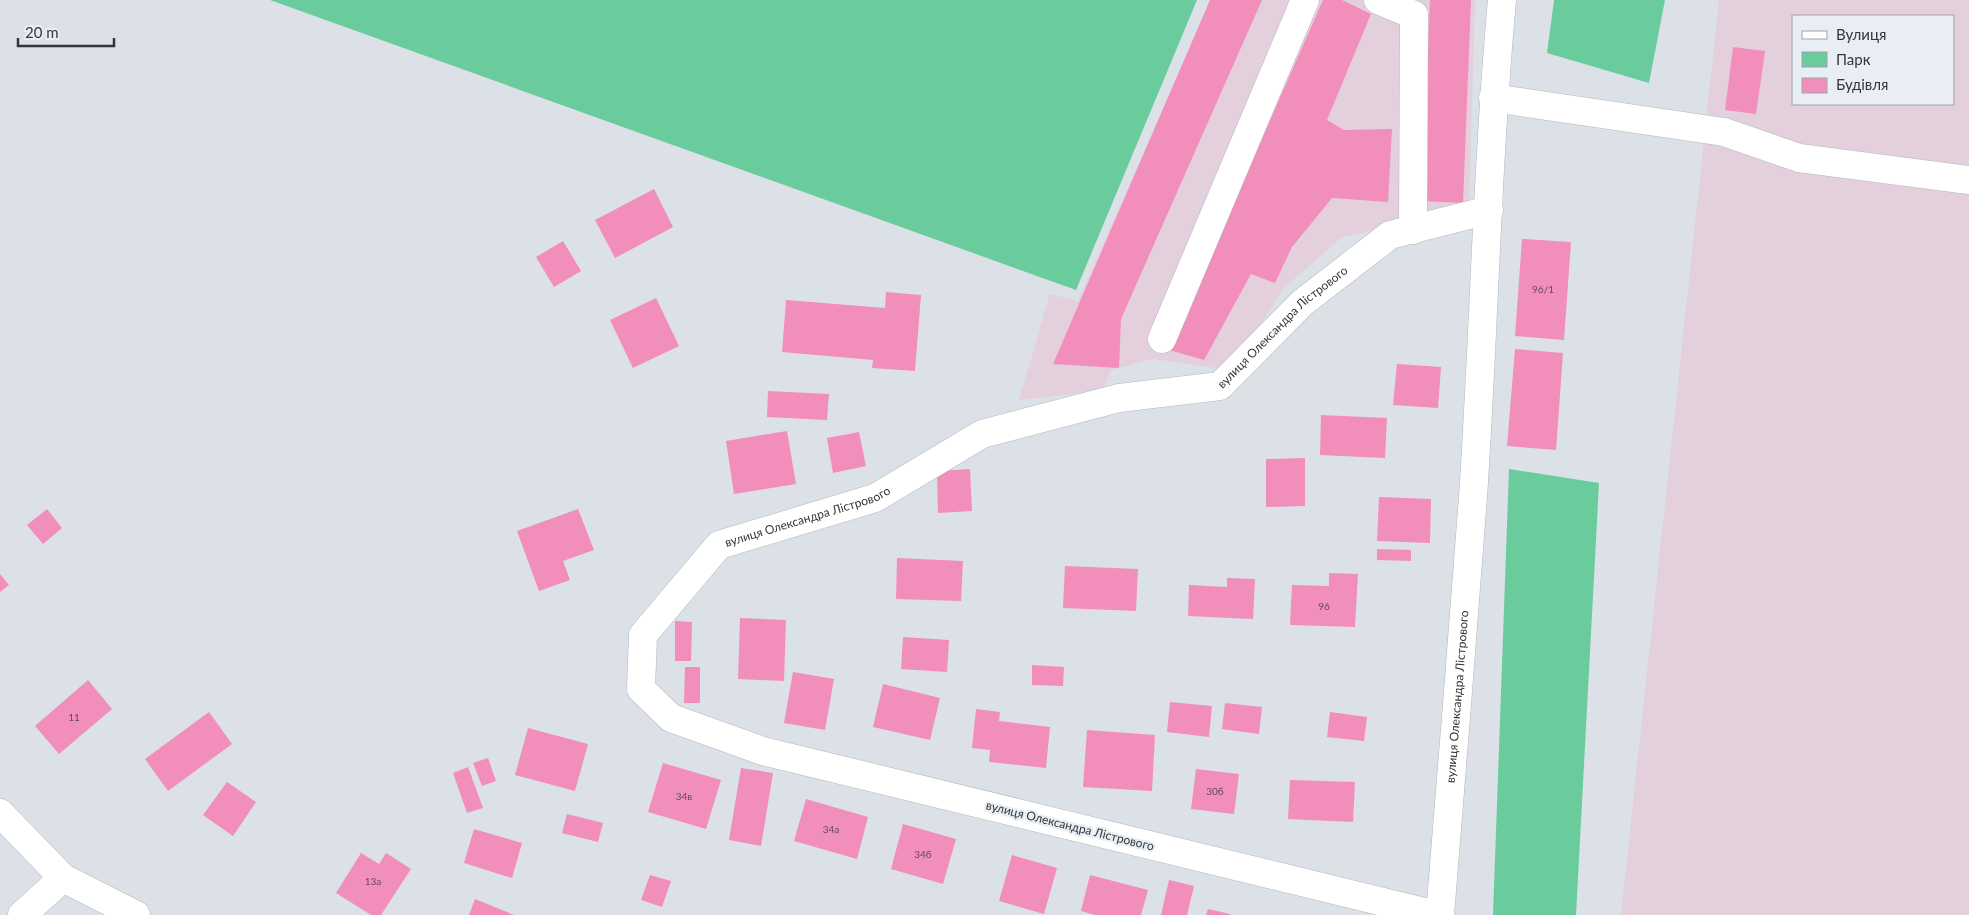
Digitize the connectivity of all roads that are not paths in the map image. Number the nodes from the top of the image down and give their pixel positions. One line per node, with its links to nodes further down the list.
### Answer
1 (1305, 0): 8 (street)
2 (1378, 0): 7 (street)
3 (1502, 0): 4 (street, вулиця Олександра Лістрового)
4 (1493, 98): 5 (street); 6 (street, вулиця Олександра Лістрового)
5 (1969, 180)
6 (1489, 210): 7 (street, вулиця Олександра Лістрового); 15 (street, вулиця Олександра Лістрового)
7 (1413, 230): 15 (street, вулиця Олександра Лістрового)
8 (1162, 339)
9 (0, 813): 11 (street)
10 (0, 840): 11 (street)
11 (64, 878): 12 (street); 13 (street); 14 (street)
12 (22, 915)
13 (106, 915)
14 (136, 915)
15 (1439, 915)

